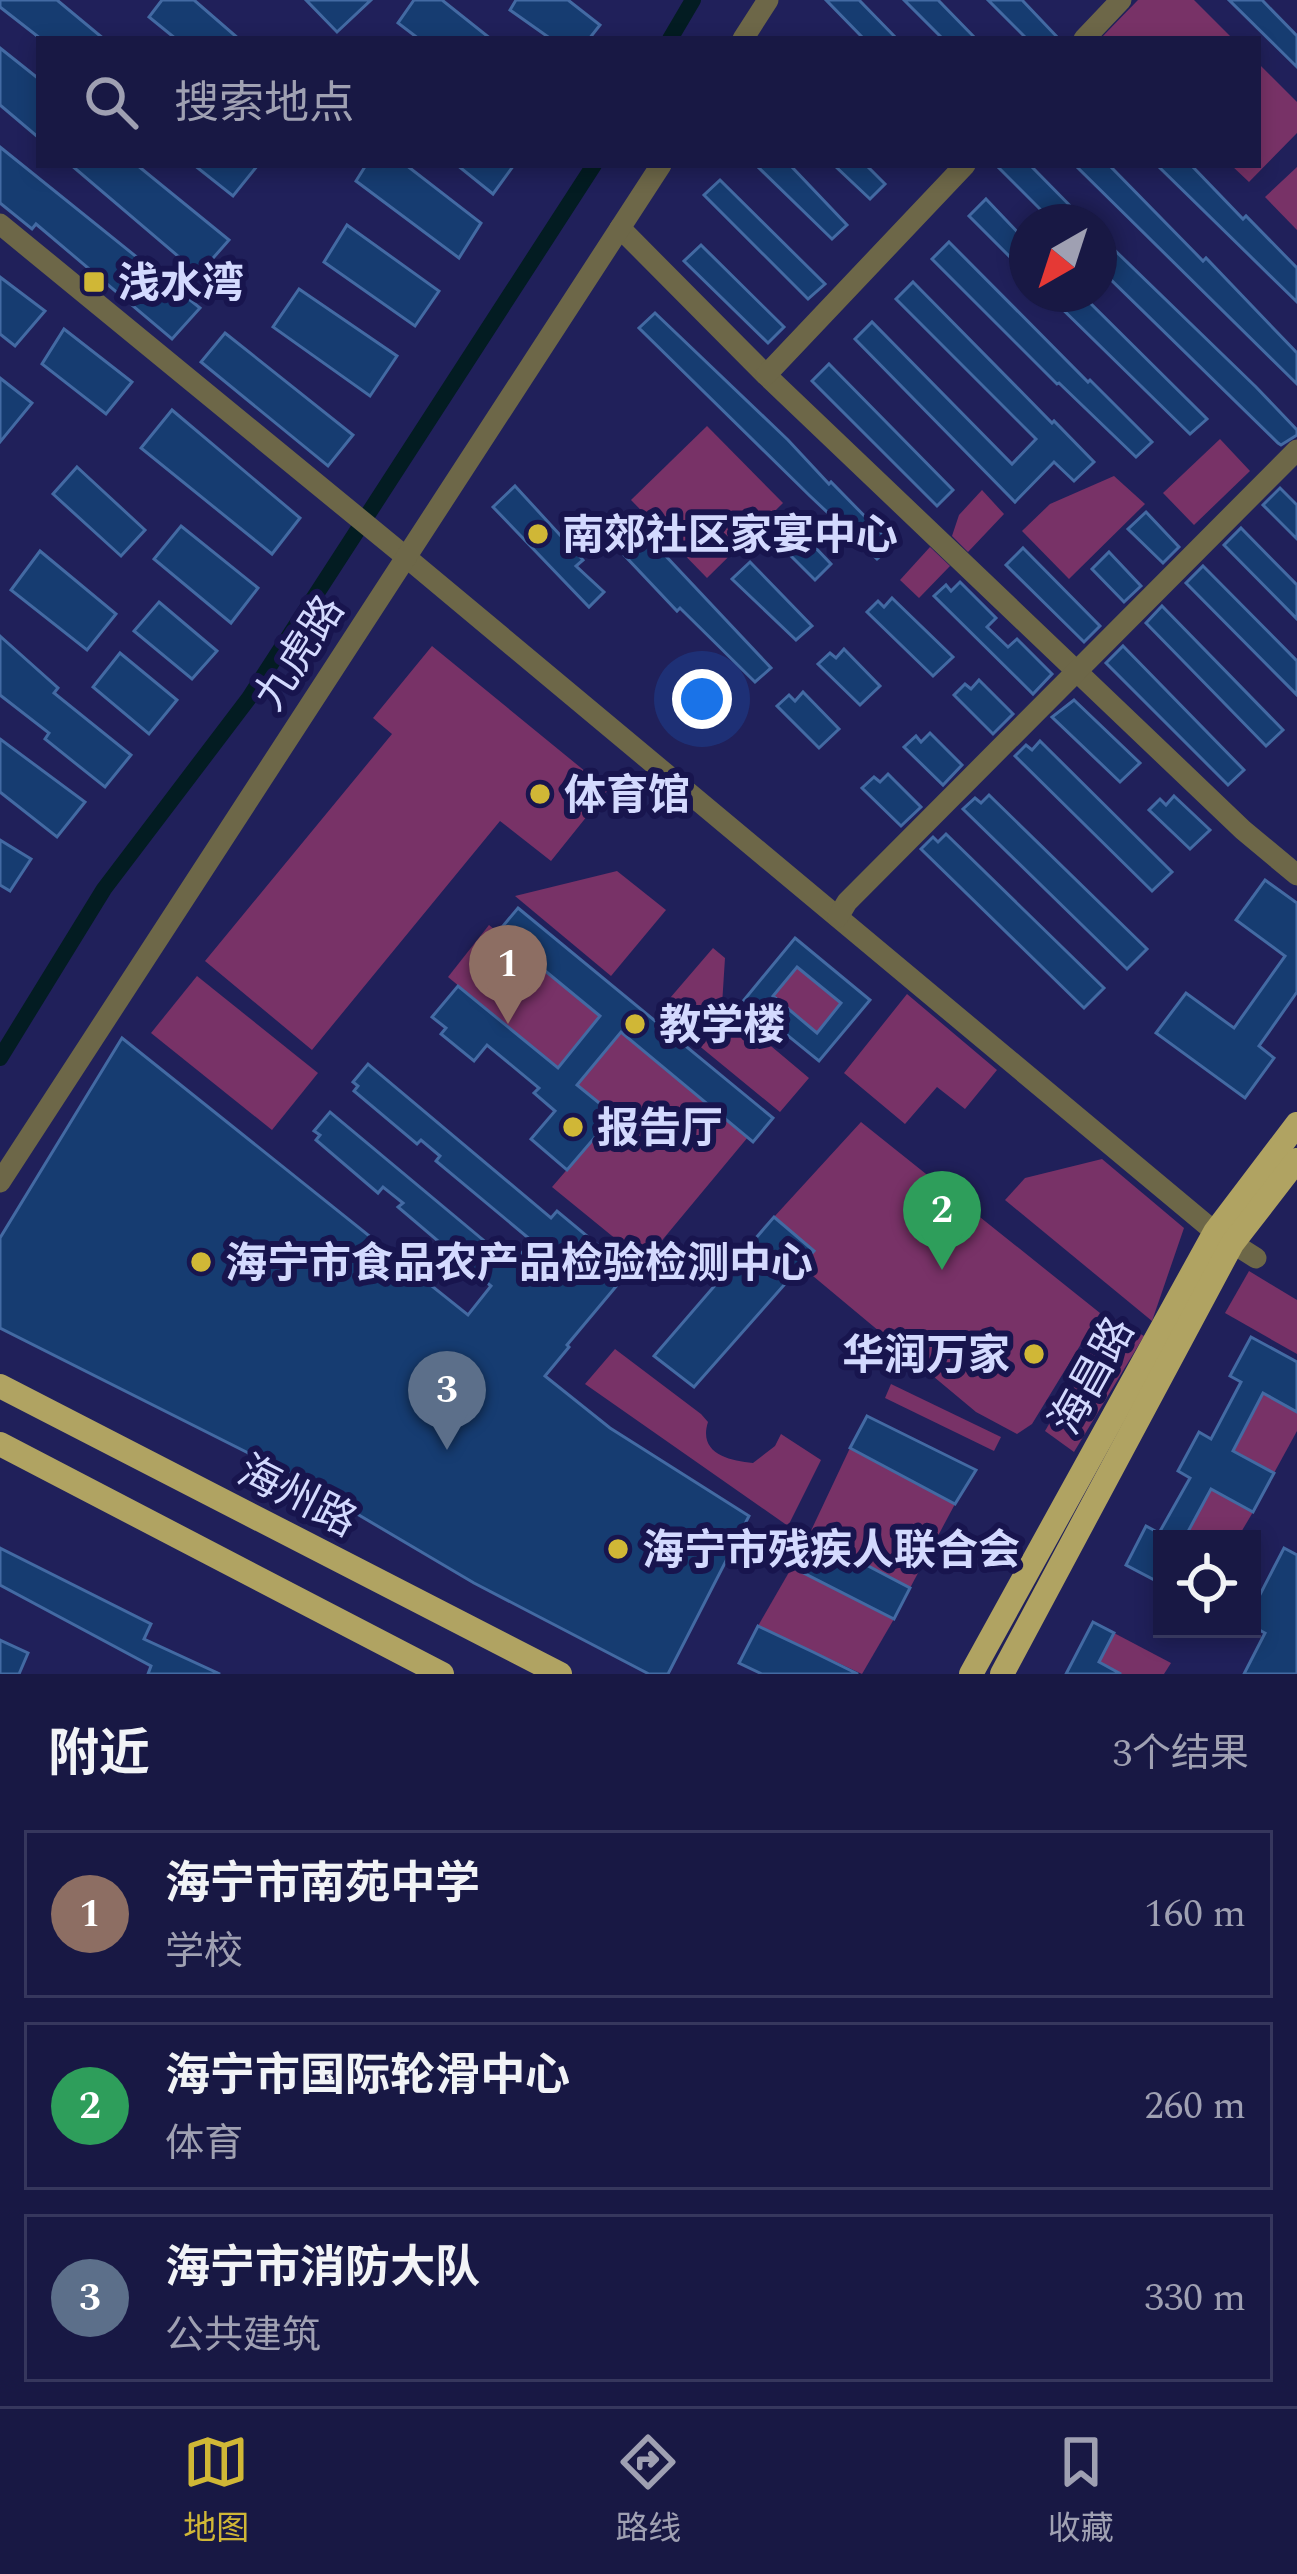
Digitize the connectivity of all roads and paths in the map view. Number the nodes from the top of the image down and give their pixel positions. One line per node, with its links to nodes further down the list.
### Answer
1 (768, 0): 3 (street)
2 (1121, 0): 4 (street)
3 (745, 36)
4 (1087, 36)
5 (659, 168): 8 (street, 九虎路)
6 (962, 168): 9 (street)
7 (0, 224): 11 (street)
8 (620, 228): 9 (street); 11 (street, 九虎路)
9 (766, 376): 12 (street)
10 (1297, 450): 12 (street)
11 (399, 550): 14 (street); 17 (street, 九虎路)
12 (1077, 672): 13 (street); 14 (street)
13 (1297, 875)
14 (838, 917): 18 (street)
15 (1297, 1124): 18 (main road, 海昌路)
16 (1297, 1160): 18 (main road, 海昌路)
17 (0, 1182)
18 (1224, 1238): 19 (street); 24 (main road, 海昌路); 25 (main road, 海昌路)
19 (1256, 1258)
20 (0, 1386): 23 (main road, 海州路)
21 (0, 1444): 22 (main road)
22 (442, 1674)
23 (560, 1674)
24 (970, 1674)
25 (1001, 1674)

